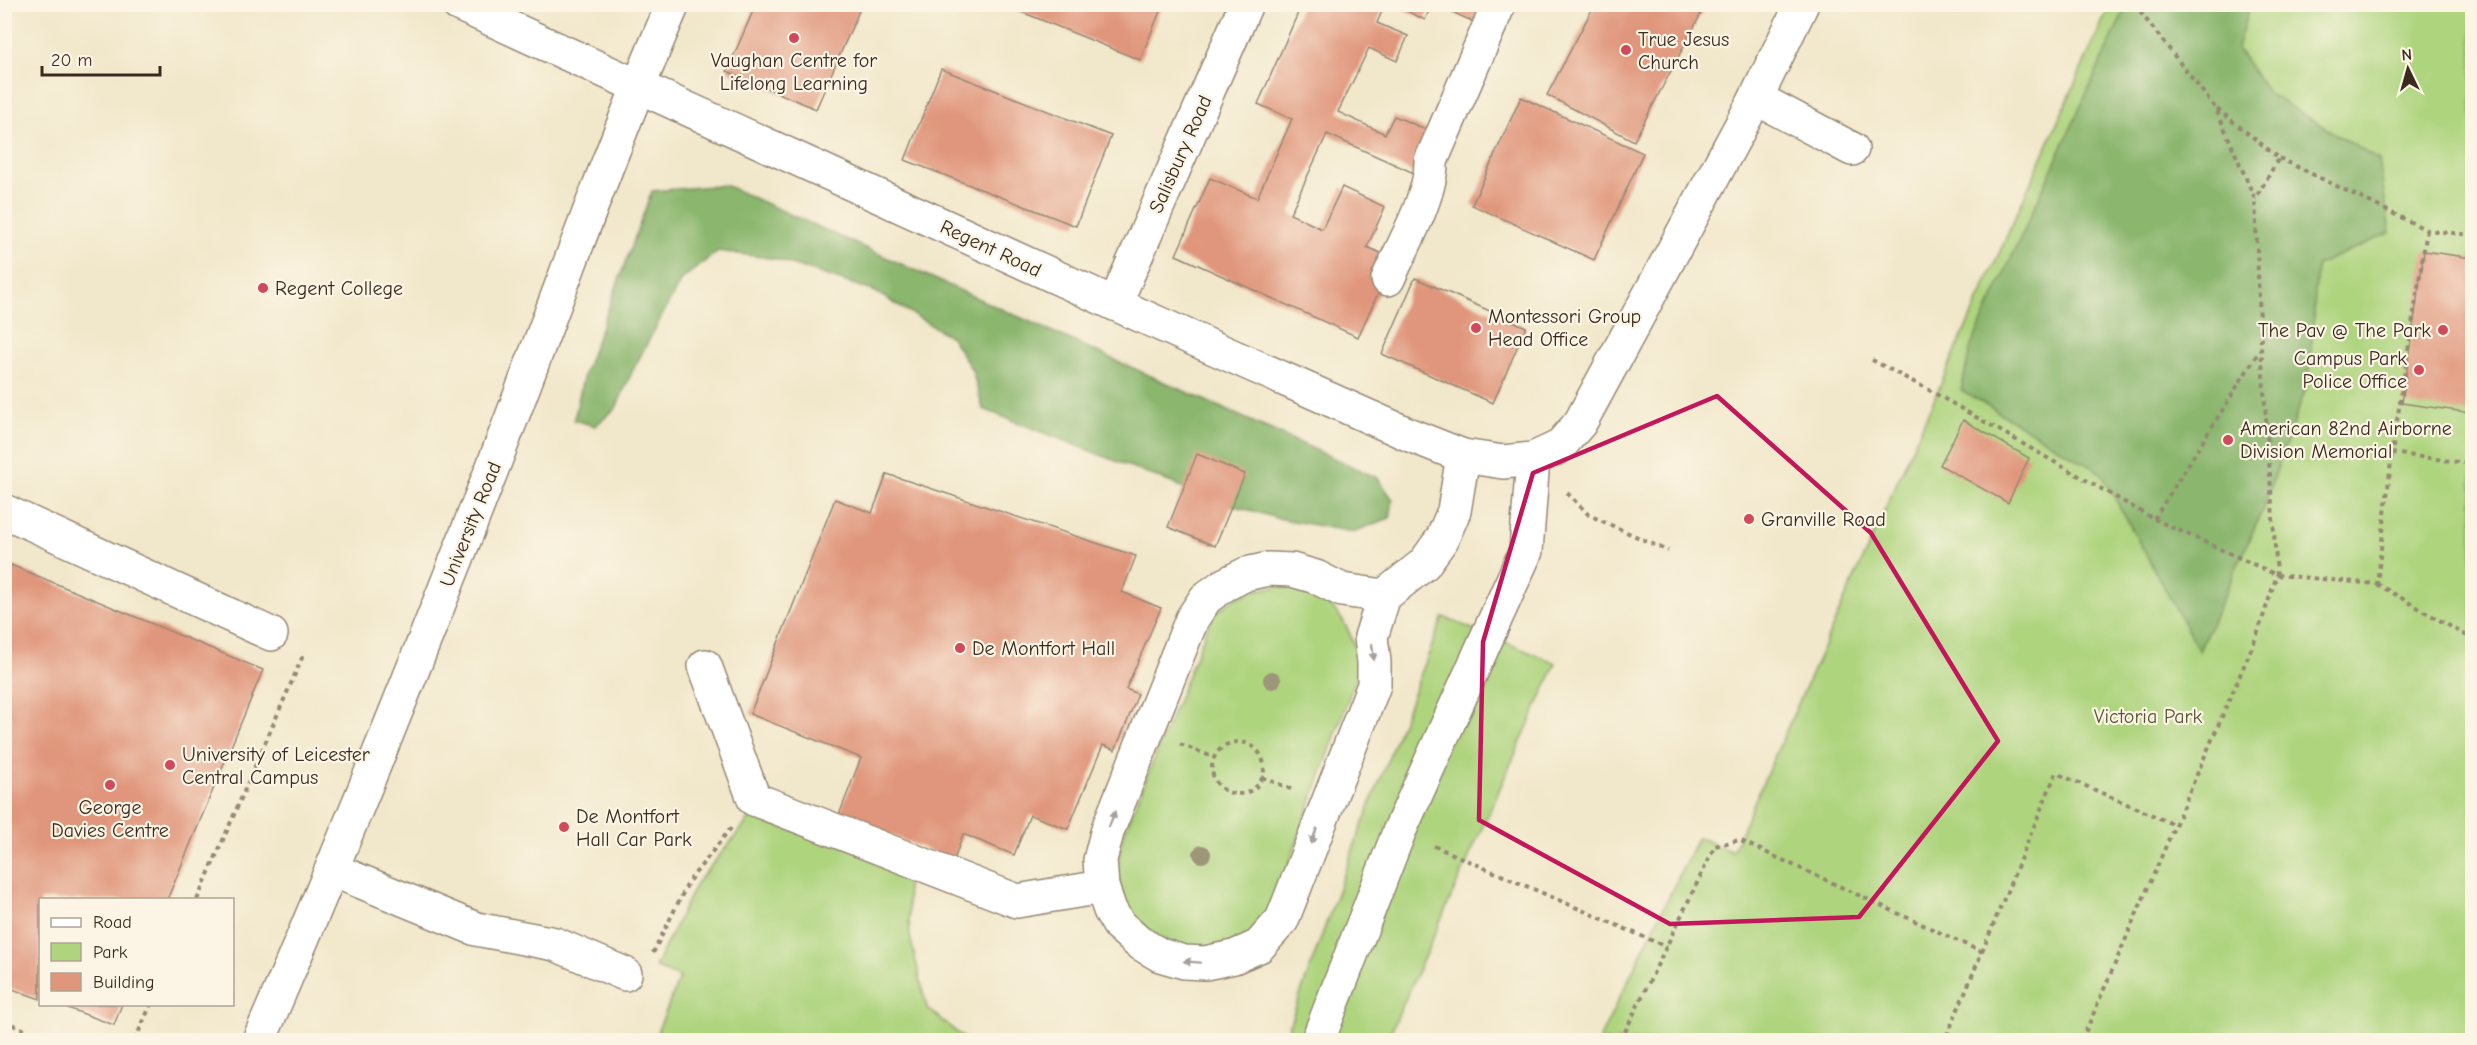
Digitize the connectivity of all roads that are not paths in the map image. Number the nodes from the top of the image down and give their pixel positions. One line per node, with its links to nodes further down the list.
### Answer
1 (458, 4): 6 (street, Regent Road)
2 (673, 4): 6 (street, University Road)
3 (1246, 4): 10 (street, Salisbury Road)
4 (1499, 4): 9 (street)
5 (1802, 4): 7 (street)
6 (638, 86): 10 (street, Regent Road); 17 (street, University Road)
7 (1756, 98): 8 (street); 12 (street)
8 (1852, 149)
9 (1388, 279)
10 (1115, 304): 11 (street, Regent Road)
11 (1463, 456): 12 (street, Regent Road); 14 (street)
12 (1533, 459): 21 (street)
13 (4, 511): 15 (street)
14 (1384, 596): 18 (street, one-way to 14); 18 (street, one-way to 18)
15 (271, 634)
16 (705, 666): 18 (street)
17 (333, 870): 19 (street); 20 (street, University Road)
18 (1102, 887)
19 (625, 974)
20 (259, 1041)
21 (1318, 1041)

